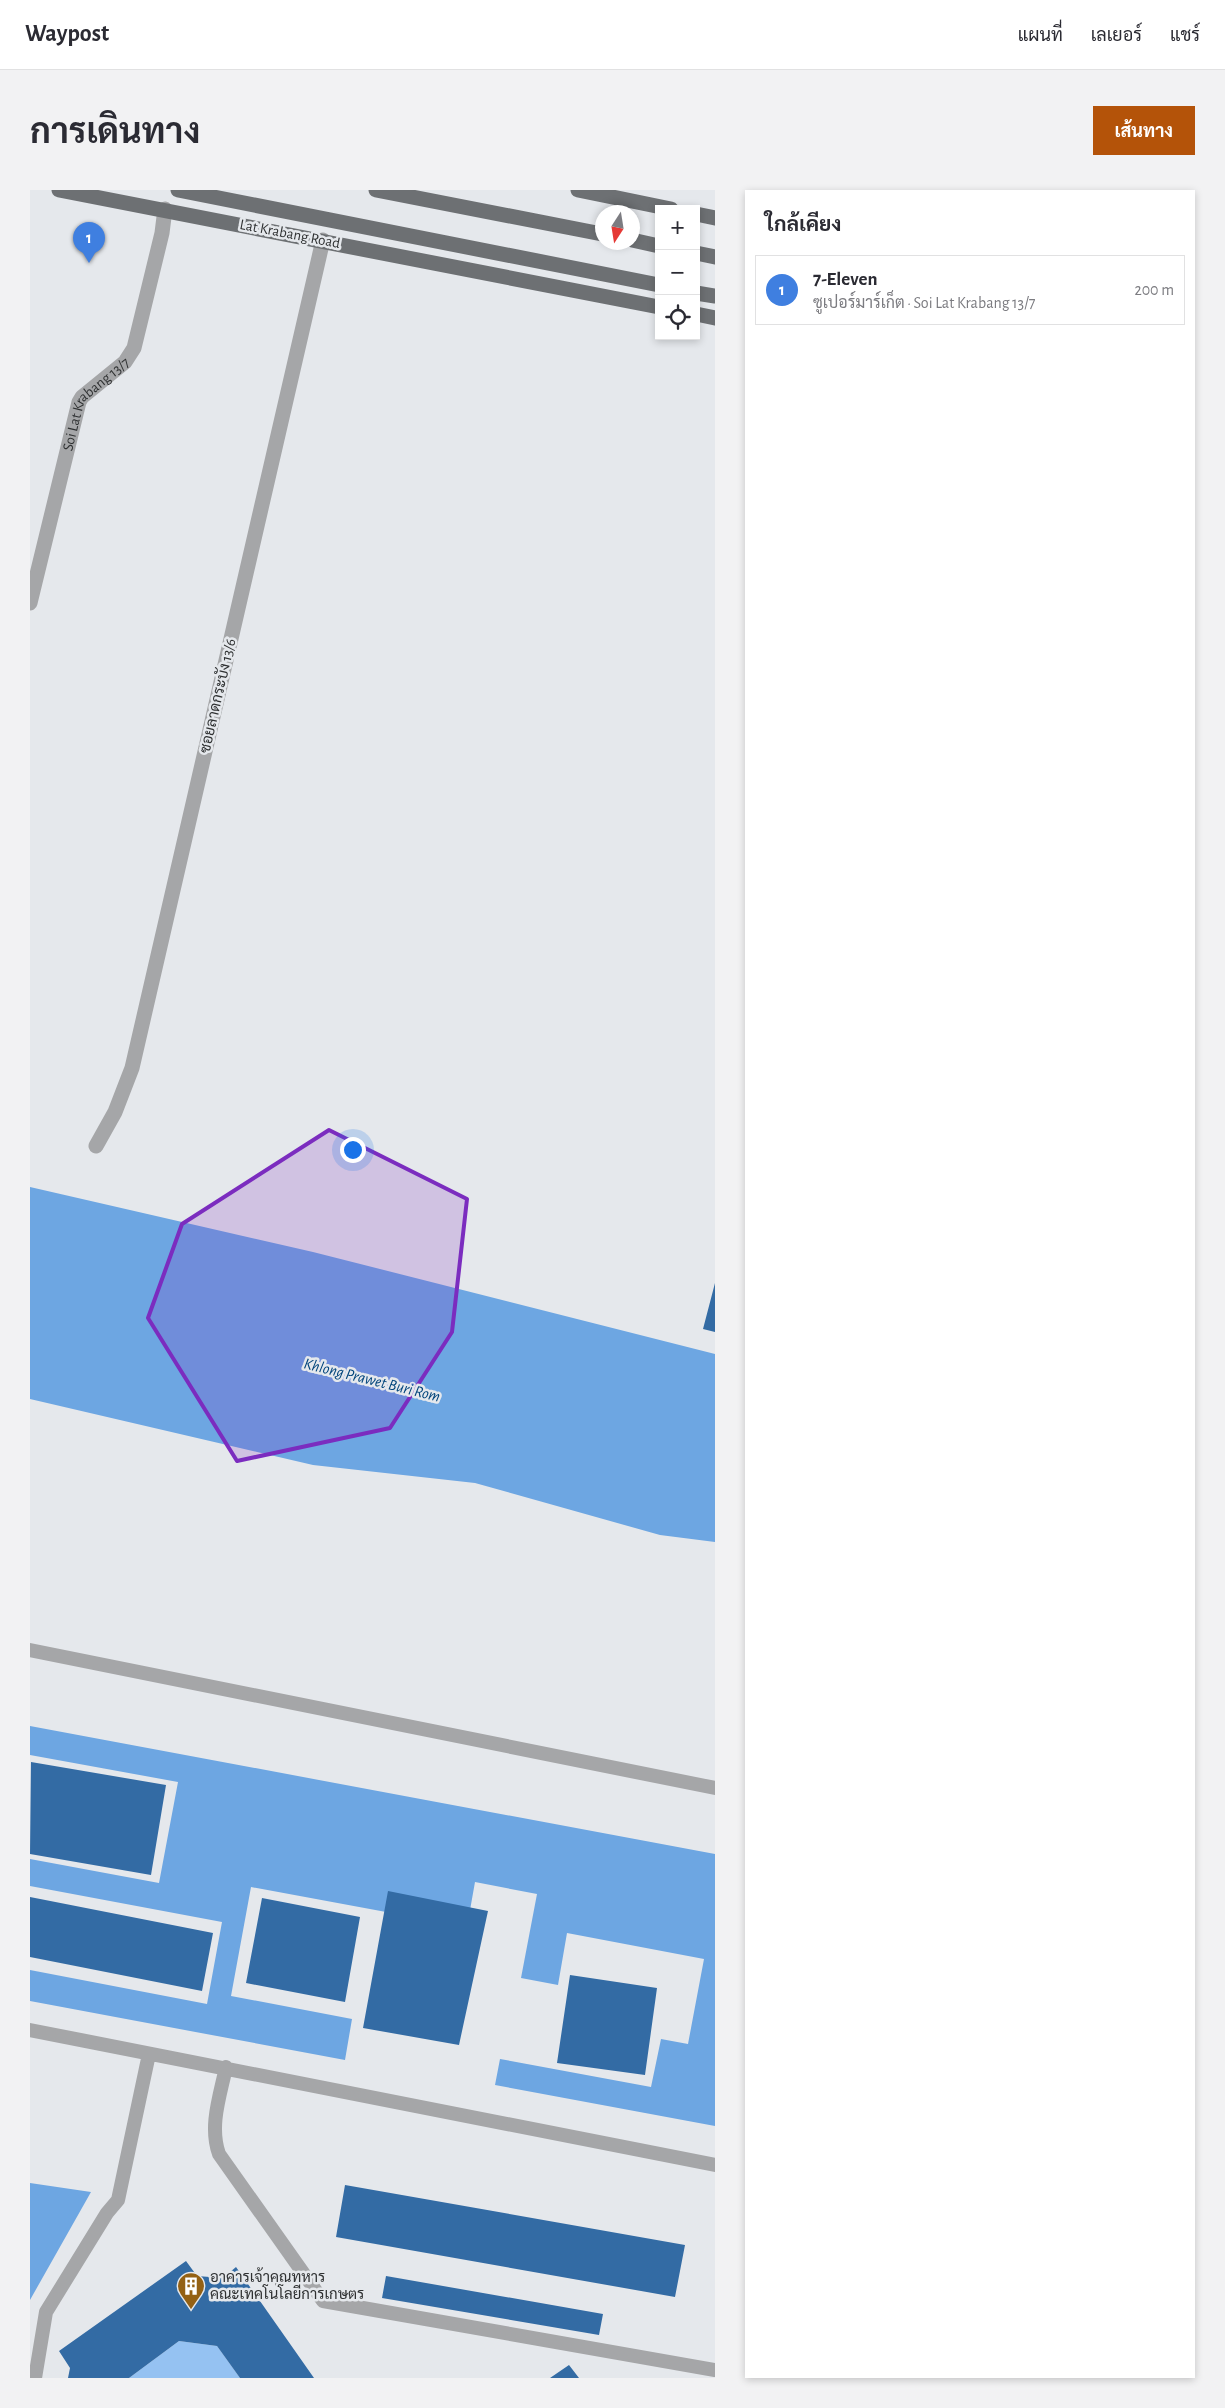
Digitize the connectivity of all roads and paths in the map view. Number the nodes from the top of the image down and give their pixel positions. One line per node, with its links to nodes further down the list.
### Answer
1 (59, 190): 6 (main road, Lat Krabang Road)
2 (178, 190): 15 (main road)
3 (376, 190): 9 (main road)
4 (578, 190): 5 (main road)
5 (655, 206)
6 (165, 209): 10 (main road, Lat Krabang Road); 21 (street, Soi Lat Krabang 13/7)
7 (700, 215): 8 (main road)
8 (715, 218)
9 (595, 233)
10 (323, 240): 18 (main road, Lat Krabang Road); 22 (street, ซอยลาดกระบัง 13/6)
11 (640, 242): 12 (main road)
12 (655, 245)
13 (700, 254): 14 (main road)
14 (715, 257)
15 (655, 284)
16 (700, 294): 17 (main road)
17 (715, 296)
18 (655, 306)
19 (700, 315): 20 (main road)
20 (715, 318)
21 (30, 603)
22 (96, 1146)
23 (30, 1650): 24 (lane)
24 (715, 1788)
25 (30, 2030): 26 (lane)
26 (149, 2054): 27 (lane); 30 (lane)
27 (226, 2067): 28 (lane); 29 (lane)
28 (715, 2164)
29 (715, 2370)
30 (35, 2378)

